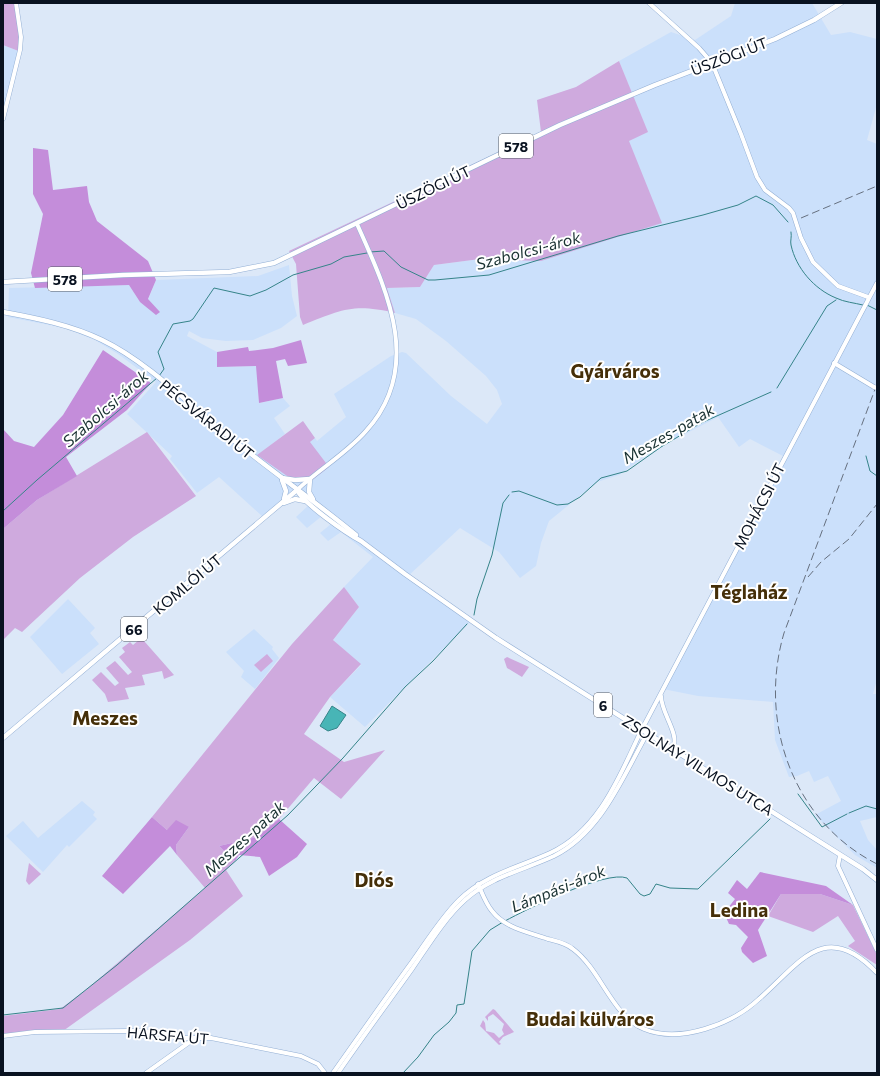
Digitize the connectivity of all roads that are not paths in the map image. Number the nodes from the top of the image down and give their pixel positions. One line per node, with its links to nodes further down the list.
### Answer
1 (16, 3): 5 (street)
2 (649, 3): 4 (street)
3 (841, 3): 4 (main road, ÜSZÖGI ÚT / 578)
4 (712, 63): 6 (main road, ÜSZÖGI ÚT / 578); 9 (street)
5 (3, 119)
6 (358, 224): 7 (main road, ÜSZÖGI ÚT / 578); 16 (street)
7 (3, 282)
8 (877, 283): 9 (street, MOHÁCSI ÚT)
9 (867, 299): 11 (street, MOHÁCSI ÚT)
10 (3, 312): 15 (main road, PÉCSVÁRADI ÚT / 6)
11 (834, 364): 12 (street); 13 (street, MOHÁCSI ÚT)
12 (841, 368): 13 (street); 14 (street)
13 (825, 381): 20 (street, MOHÁCSI ÚT)
14 (876, 388)
15 (280, 477): 16 (main road); 17 (main road, PÉCSVÁRADI ÚT / 6); 19 (main road)
16 (310, 480): 17 (street); 18 (main road)
17 (297, 490): 18 (main road, ZSOLNAY VILMOS UTCA / 6); 19 (main road, KOMLÓI ÚT / 66)
18 (311, 502): 19 (main road); 23 (main road, ZSOLNAY VILMOS UTCA / 6)
19 (280, 504): 25 (main road, KOMLÓI ÚT / 66)
20 (662, 694): 21 (street, MOHÁCSI ÚT); 22 (street)
21 (656, 704): 22 (street); 23 (street, MOHÁCSI ÚT)
22 (663, 709): 26 (street)
23 (642, 729): 24 (main road, ZSOLNAY VILMOS UTCA / 6); 29 (street, MOHÁCSI ÚT)
24 (648, 732): 26 (main road, ZSOLNAY VILMOS UTCA / 6); 29 (street)
25 (3, 738)
26 (673, 748): 27 (main road, ZSOLNAY VILMOS UTCA / 6)
27 (842, 856): 28 (main road, ZSOLNAY VILMOS UTCA / 6); 30 (street)
28 (877, 880)
29 (479, 886): 31 (street); 36 (street); 37 (street)
30 (877, 950)
31 (876, 972)
32 (3, 1036): 33 (street, HÁRSFA ÚT)
33 (194, 1039): 34 (street); 35 (street, HÁRSFA ÚT)
34 (146, 1073)
35 (325, 1073)
36 (333, 1073)
37 (338, 1073)

